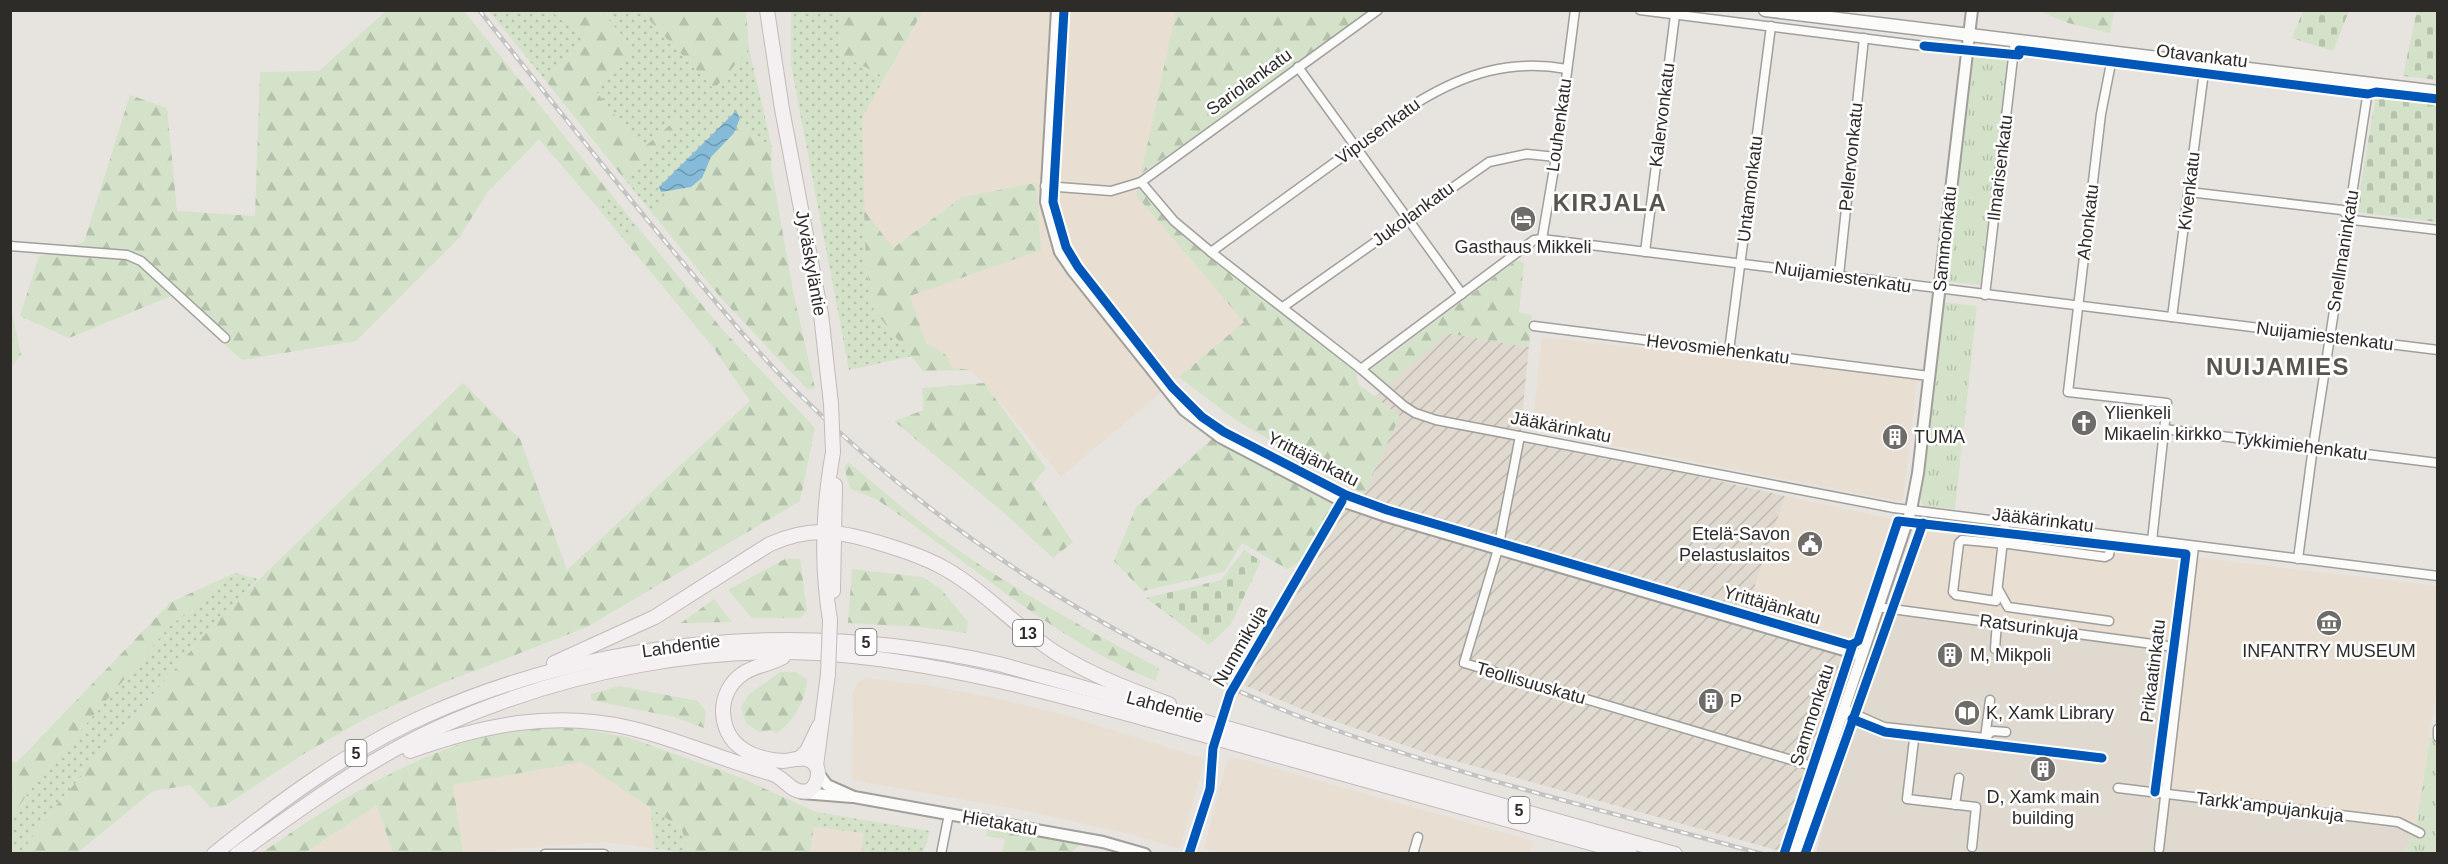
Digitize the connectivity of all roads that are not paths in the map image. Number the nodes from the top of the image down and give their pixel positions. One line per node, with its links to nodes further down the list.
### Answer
1 (767, 10): 19 (highway, Jyväskyläntie)
2 (775, 10): 19 (highway, Jyväskyläntie)
3 (1057, 10): 25 (street, Yrittäjänkatu)
4 (1378, 10): 17 (street, Sariolankatu)
5 (1575, 10): 18 (street, Louhenkatu)
6 (1640, 10): 9 (street)
7 (1765, 10): 11 (main road, Otavankatu)
8 (1972, 10): 11 (street, Sammonkatu)
9 (1675, 15): 10 (street); 33 (street, Kalervonkatu)
10 (1771, 26): 12 (street); 34 (street, Untamonkatu)
11 (1968, 36): 13 (main road, Otavankatu); 36 (street, Sammonkatu)
12 (1864, 38): 14 (street); 35 (street, Pellervonkatu)
13 (2015, 41): 15 (main road, Otavankatu); 38 (street, Ilmarisenkatu)
14 (1924, 46)
15 (2113, 53): 16 (main road, Otavankatu); 39 (street, Ahonkatu)
16 (2205, 64): 20 (main road, Otavankatu); 26 (street, Kivenkatu)
17 (1298, 67): 22 (street); 24 (street, Sariolankatu)
18 (1567, 69): 22 (street, Vipusenkatu); 23 (street, Louhenkatu)
19 (776, 76): 55 (highway, Jyväskyläntie, bridge)
20 (2368, 89): 21 (main road, Otavankatu); 27 (street, Snellmaninkatu)
21 (2438, 92)
22 (1356, 147): 28 (street); 32 (street, Vipusenkatu)
23 (1556, 157): 28 (street, Jukolankatu); 30 (street, Louhenkatu)
24 (1141, 182): 25 (street); 32 (street, Jääkärinkatu)
25 (1046, 186): 60 (street, Yrittäjänkatu)
26 (2189, 192): 27 (street); 41 (street, Kivenkatu)
27 (2348, 217): 29 (street); 43 (street, Snellmaninkatu)
28 (1408, 218): 37 (street); 40 (street, Jukolankatu)
29 (2438, 230)
30 (1542, 239): 33 (street, Nuijamiestenkatu); 37 (street)
31 (10, 246): 44 (street)
32 (1211, 252): 40 (street, Jääkärinkatu)
33 (1645, 252): 34 (street, Nuijamiestenkatu)
34 (1741, 263): 35 (street, Nuijamiestenkatu); 46 (street, Untamonkatu)
35 (1839, 275): 36 (street, Nuijamiestenkatu)
36 (1940, 289): 38 (street, Nuijamiestenkatu); 48 (street, Sammonkatu)
37 (1462, 294): 47 (street)
38 (1985, 295): 39 (street, Nuijamiestenkatu)
39 (2079, 306): 41 (street, Nuijamiestenkatu); 49 (street, Ahonkatu)
40 (1283, 307): 47 (street, Jääkärinkatu)
41 (2172, 317): 43 (street, Nuijamiestenkatu)
42 (1534, 326): 46 (street, Hevosmiehenkatu)
43 (2330, 336): 45 (street, Nuijamiestenkatu); 51 (street, Snellmaninkatu)
44 (225, 338)
45 (2438, 350)
46 (1729, 351): 48 (street, Hevosmiehenkatu)
47 (1361, 369): 50 (street, Jääkärinkatu)
48 (1929, 376): 53 (street, Sammonkatu)
49 (2164, 429): 51 (street, Tykkimiehenkatu); 57 (street)
50 (1520, 436): 53 (street, Jääkärinkatu); 60 (street, Teollisuuskatu)
51 (2313, 447): 52 (street, Tykkimiehenkatu); 61 (street, Snellmaninkatu)
52 (2438, 463)
53 (1911, 510): 54 (street, Jääkärinkatu); 64 (street, Sammonkatu)
54 (2006, 524): 56 (street, Jääkärinkatu); 58 (street)
55 (831, 532): 71 (highway); 74 (highway, Jyväskyläntie, bridge); 75 (highway, 13)
56 (2112, 536): 57 (street, Jääkärinkatu); 58 (street)
57 (2152, 541): 59 (street, Jääkärinkatu)
58 (2003, 544): 63 (street); 63 (street)
59 (2194, 546): 61 (street, Jääkärinkatu); 67 (street, Prikaatinkatu)
60 (1497, 549): 70 (street, Yrittäjänkatu); 84 (street, Teollisuuskatu)
61 (2299, 554): 62 (street, Jääkärinkatu)
62 (2438, 576)
63 (1998, 589): 65 (street)
64 (1877, 607): 66 (street, Ratsurinkuja); 70 (street, Sammonkatu)
65 (2109, 621)
66 (1997, 622): 67 (street, Ratsurinkuja); 68 (street)
67 (2182, 648): 88 (street, Prikaatinkatu)
68 (1995, 649)
69 (790, 652): 81 (highway); 82 (highway, Lahdentie / 5); 103 (highway, Lahdentie / 5)
70 (1861, 655): 73 (street, Sammonkatu)
71 (501, 686): 75 (highway, Lahdentie / 5); 96 (highway, Lahdentie / 5)
72 (1990, 700): 80 (street)
73 (1843, 709): 77 (street); 84 (street, Sammonkatu)
74 (820, 725): 81 (highway, Jyväskyläntie); 83 (highway, Jyväskyläntie)
75 (1226, 727): 104 (highway, Lahdentie / 5)
76 (2438, 729): 79 (street)
77 (1915, 730): 80 (street); 90 (street)
78 (2002, 732): 80 (street)
79 (2438, 737)
80 (1985, 738)
81 (796, 760): 83 (highway); 87 (highway)
82 (369, 765): 87 (highway); 97 (highway, Lahdentie / 5)
83 (817, 769): 87 (highway); 89 (street, Hietakatu)
84 (1822, 769): 105 (street, Sammonkatu)
85 (1959, 778): 90 (street)
86 (2118, 788): 88 (street, Tarkk'ampujankuja)
87 (796, 790): 89 (street, Hietakatu)
88 (2165, 794): 92 (street, Tarkk'ampujankuja); 95 (street, Prikaatinkatu)
89 (854, 796): 91 (street, Hietakatu)
90 (1955, 805): 94 (street)
91 (949, 814): 100 (street); 101 (street, Hietakatu)
92 (2420, 833)
93 (1418, 837): 102 (street)
94 (1972, 846)
95 (2159, 849)
96 (214, 854)
97 (237, 854)
98 (545, 854): 99 (street)
99 (604, 854)
100 (941, 854)
101 (1145, 854)
102 (1413, 854)
103 (1630, 854)
104 (1675, 854)
105 (1795, 854)

